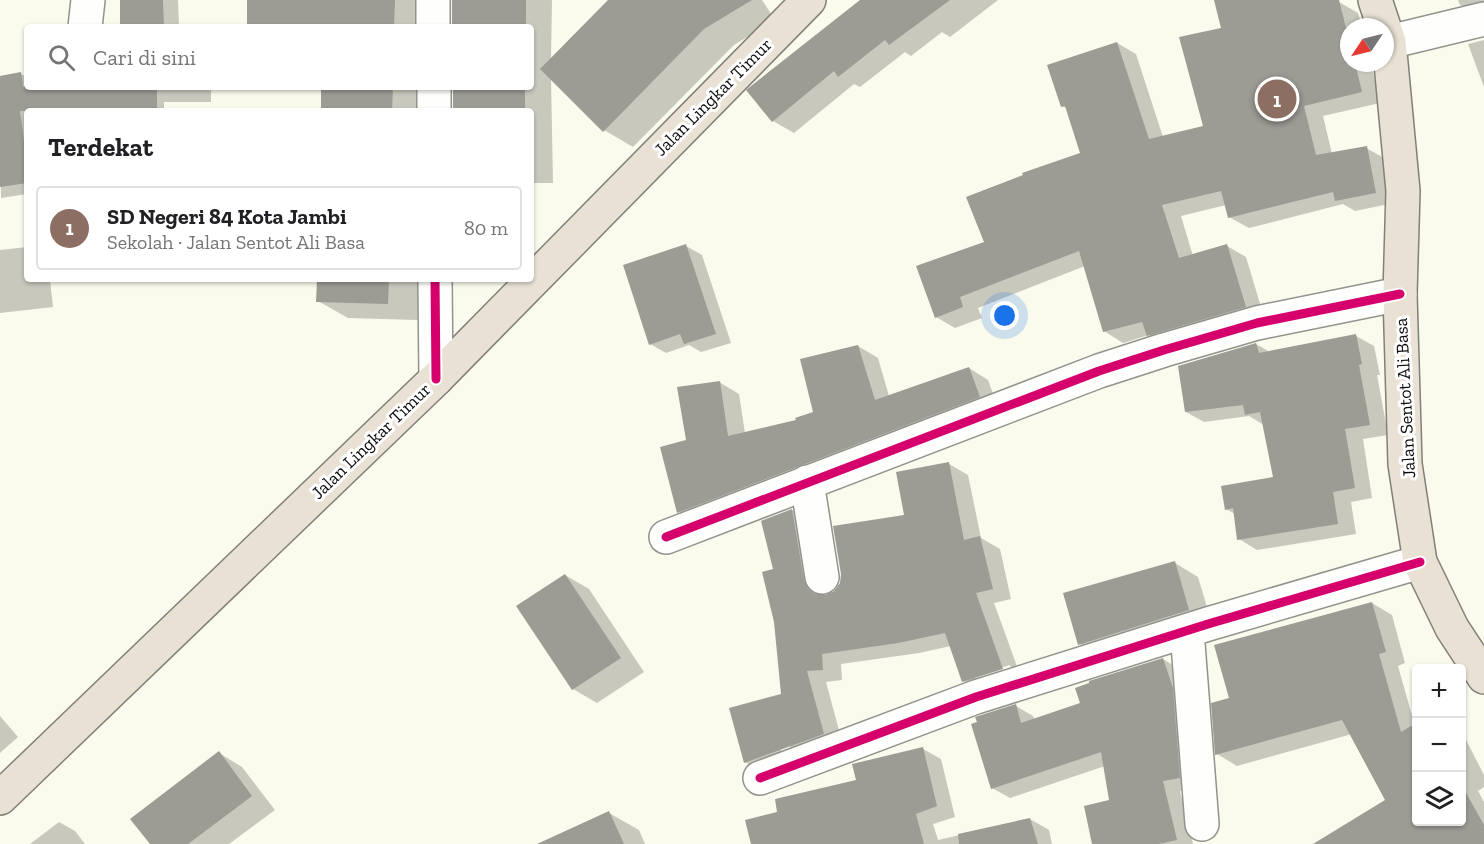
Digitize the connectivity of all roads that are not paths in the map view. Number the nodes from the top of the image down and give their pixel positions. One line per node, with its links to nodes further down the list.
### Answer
1 (88, 0): 7 (street)
2 (433, 0): 8 (street)
3 (809, 0): 13 (highway, Jalan Lingkar Timur)
4 (1375, 0): 5 (highway, Jalan Sentot Ali Basa)
5 (1381, 18)
6 (1484, 19): 9 (street)
7 (86, 24)
8 (433, 24)
9 (1394, 32)
10 (1390, 72): 16 (highway, Jalan Sentot Ali Basa)
11 (434, 90): 12 (street)
12 (434, 108)
13 (534, 279)
14 (435, 282): 17 (street)
15 (531, 282): 17 (highway, Jalan Lingkar Timur)
16 (1400, 294): 18 (street); 20 (highway, Jalan Sentot Ali Basa)
17 (436, 379): 25 (highway, Jalan Lingkar Timur)
18 (807, 482): 19 (street); 21 (street)
19 (666, 537)
20 (1420, 562): 22 (street); 23 (highway, Jalan Sentot Ali Basa)
21 (822, 577)
22 (1187, 631): 24 (street); 26 (street)
23 (1484, 677)
24 (760, 778)
25 (0, 798)
26 (1202, 824)

